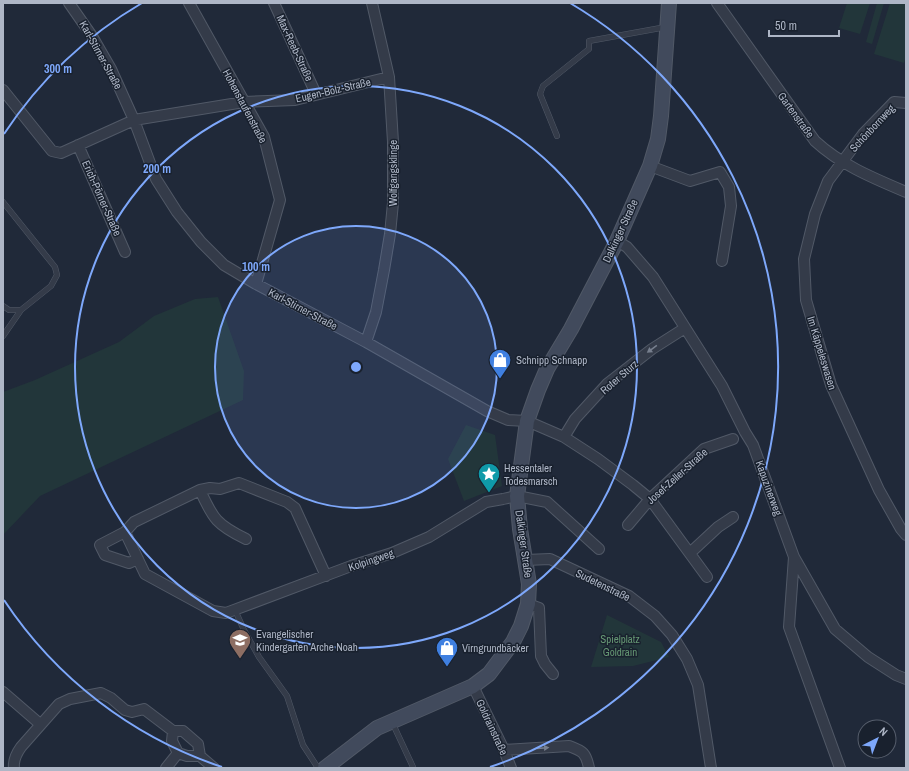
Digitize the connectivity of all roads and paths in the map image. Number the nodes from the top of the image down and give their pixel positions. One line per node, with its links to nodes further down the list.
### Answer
1 (69, 3): 13 (street, Karl-Stirner-Straße)
2 (189, 3): 11 (street, Hohenstaufenstraße)
3 (274, 3): 10 (street, Max-Reeb-Straße)
4 (372, 3): 8 (street, Wolfgangsklinge)
5 (669, 3): 7 (street, Dalkinger Straße)
6 (717, 3): 16 (street, Gartenstraße)
7 (667, 27): 14 (lane); 17 (street, Dalkinger Straße)
8 (389, 77): 10 (street, Eugen-Bolz-Straße); 28 (street, Wolfgangsklinge)
9 (3, 90): 15 (street, Eugen-Bolz-Straße)
10 (316, 94): 11 (street, Eugen-Bolz-Straße)
11 (244, 102): 13 (street, Eugen-Bolz-Straße); 23 (street, Hohenstaufenstraße)
12 (906, 103): 16 (street, Schönbornweg)
13 (134, 120): 15 (street, Eugen-Bolz-Straße); 23 (street, Karl-Stirner-Straße)
14 (557, 136)
15 (78, 145): 21 (street, Erich-Pörner-Straße)
16 (842, 162): 18 (street, Gartenstraße); 38 (street, Im Käppeleswasen)
17 (650, 166): 20 (street, Dalkinger Straße); 22 (street)
18 (906, 192)
19 (3, 202): 25 (lane)
20 (617, 241): 26 (street, Kapuzinerweg); 29 (street, Dalkinger Straße)
21 (125, 252)
22 (722, 261)
23 (256, 284): 28 (street, Karl-Stirner-Straße)
24 (3, 306): 25 (lane)
25 (20, 310): 27 (lane)
26 (685, 328): 30 (street, Roter Sturz, one-way to 30); 42 (street, Kapuzinerweg)
27 (3, 336)
28 (366, 342): 29 (street, Karl-Stirner-Straße)
29 (527, 421): 30 (street, Karl-Stirner-Straße); 33 (street, Dalkinger Straße)
30 (564, 437): 34 (street, Karl-Stirner-Straße)
31 (733, 439): 34 (street, Josef-Zeller-Straße)
32 (200, 490): 37 (street); 39 (street); 45 (street)
33 (517, 496): 40 (street, Kolpingweg); 44 (street, Dalkinger Straße); 45 (street, Kolpingweg)
34 (650, 499): 36 (street, Josef-Zeller-Straße); 41 (street, Karl-Stirner-Straße)
35 (733, 517): 41 (street)
36 (628, 525)
37 (125, 532): 43 (street, Kolpingweg); 43 (street)
38 (906, 535)
39 (246, 539)
40 (599, 549)
41 (690, 553): 46 (street, Karl-Stirner-Straße)
42 (794, 557): 50 (street); 68 (street, Kapuzinerweg)
43 (138, 559): 48 (street, Kolpingweg)
44 (526, 560): 47 (street, Dalkinger Straße); 67 (street, Sudetenstraße)
45 (326, 576): 48 (street, Kolpingweg)
46 (707, 577)
47 (528, 604): 49 (street); 51 (street, Dalkinger Straße)
48 (235, 610): 62 (lane)
49 (553, 674)
50 (906, 679)
51 (473, 686): 53 (street, Dalkinger Straße); 56 (street, Goldrainstraße)
52 (3, 692): 54 (street)
53 (392, 721): 63 (street, Dalkinger Straße); 64 (lane)
54 (40, 724): 55 (street); 59 (street)
55 (173, 731): 57 (street); 58 (street)
56 (504, 750): 65 (street, Goldrainstraße); 66 (street, one-way to 66)
57 (178, 753): 58 (street); 60 (street)
58 (200, 756): 61 (street)
59 (14, 768)
60 (166, 768)
61 (214, 768)
62 (318, 768)
63 (325, 768)
64 (412, 768)
65 (512, 768)
66 (589, 768)
67 (712, 768)
68 (840, 768)

